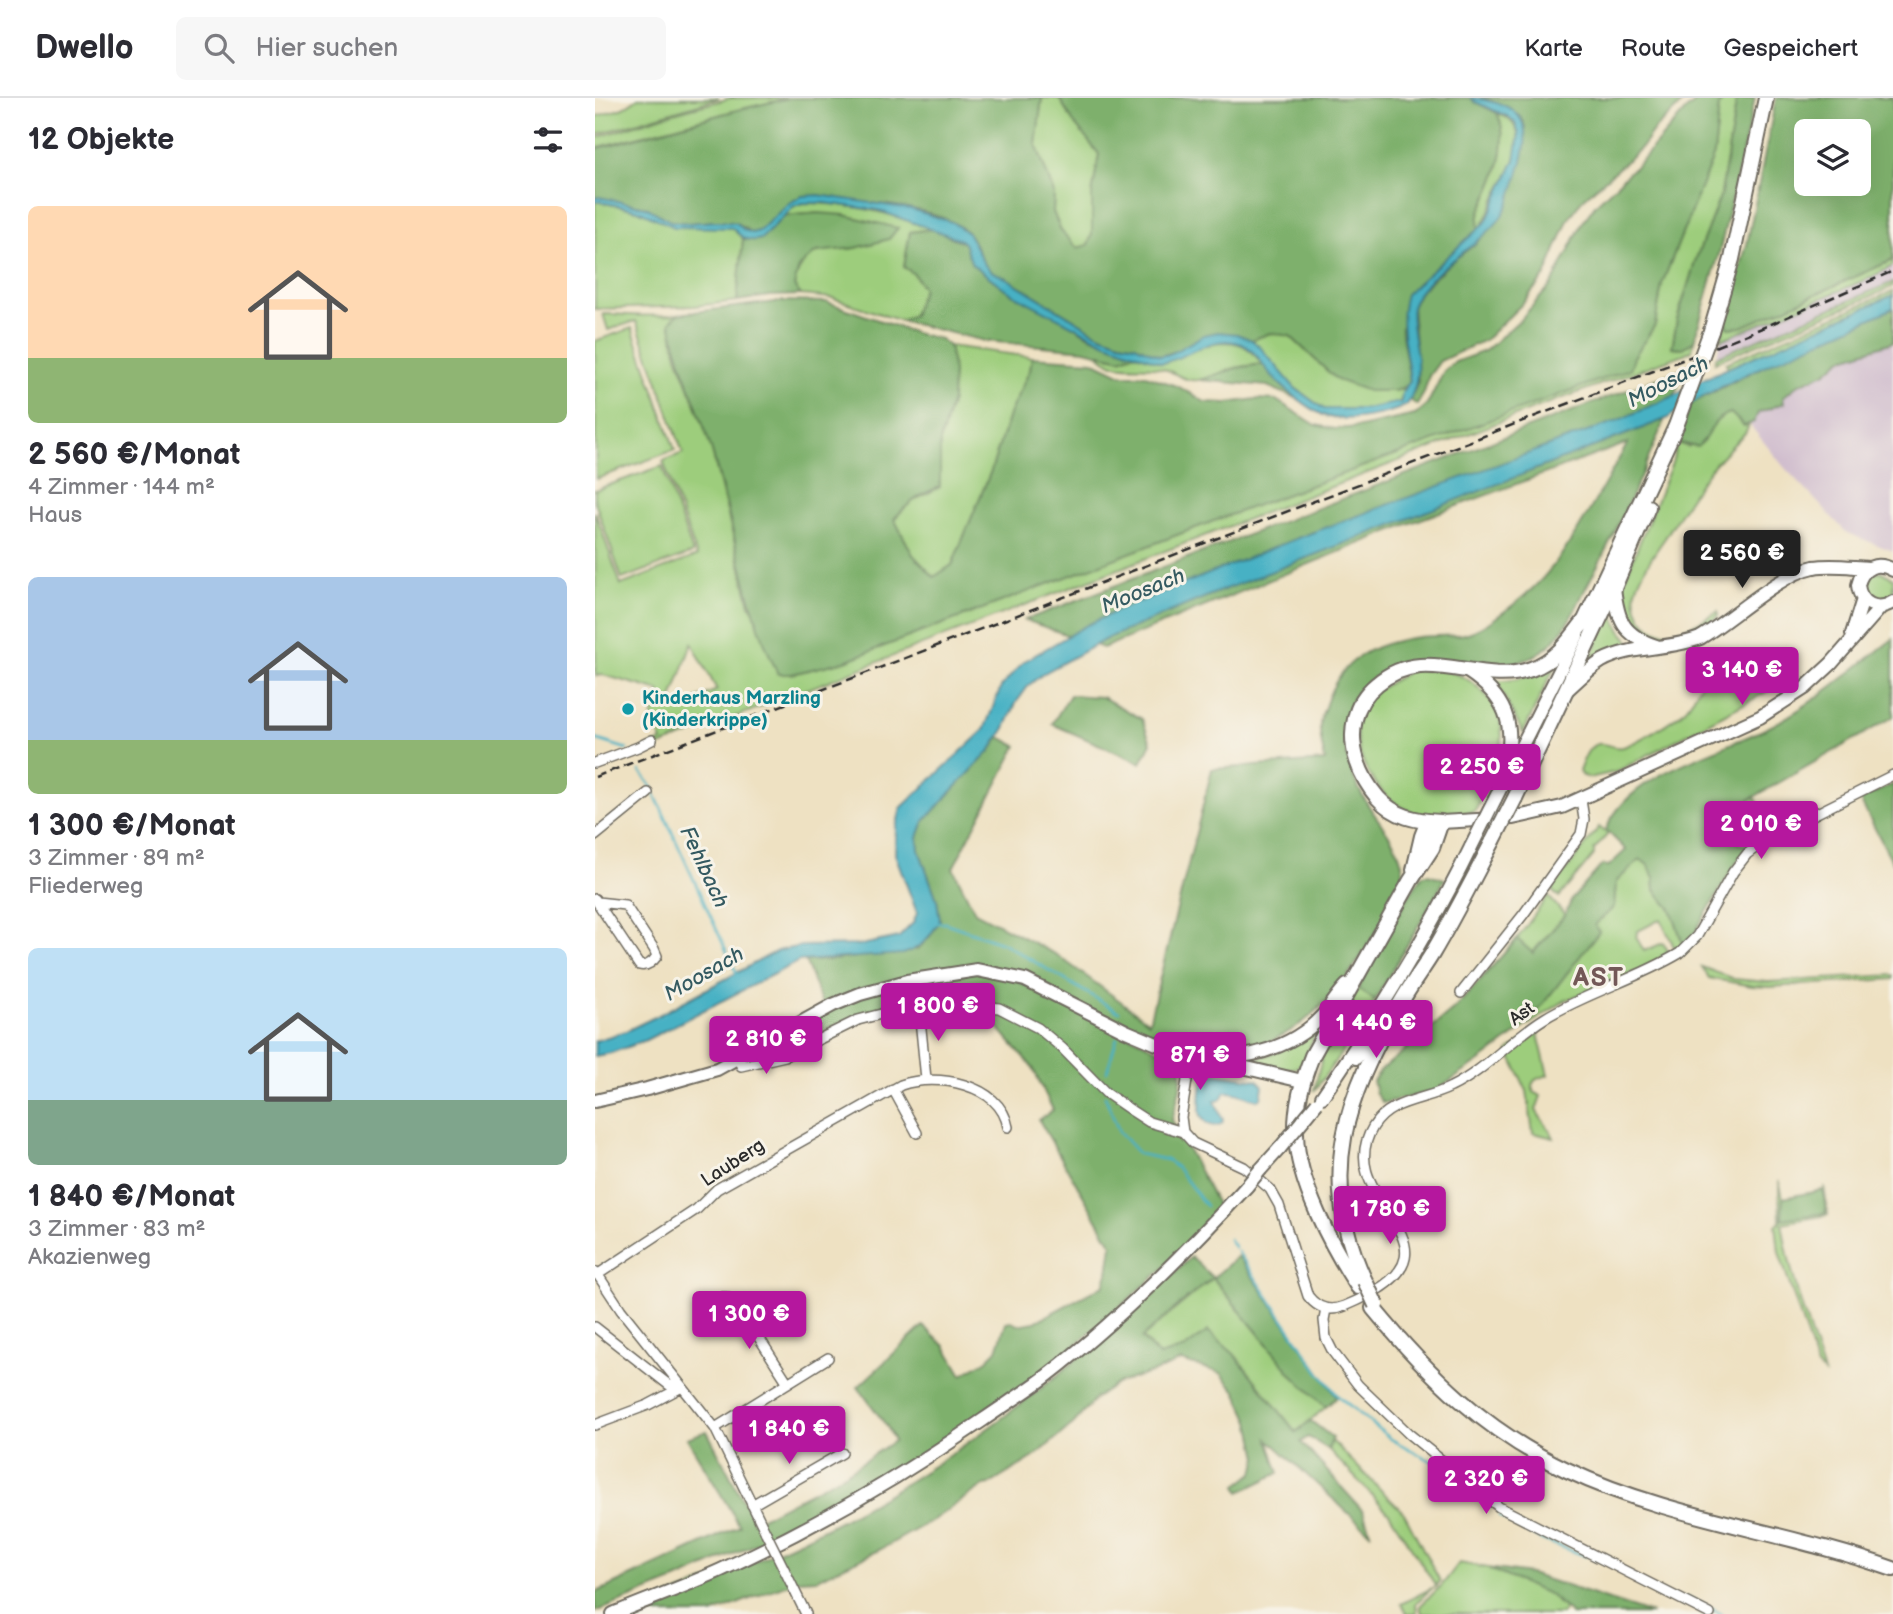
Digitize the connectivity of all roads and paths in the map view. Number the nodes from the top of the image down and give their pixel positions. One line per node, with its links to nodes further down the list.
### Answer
1 (1766, 98): 2 (main road, bridge)
2 (1675, 426): 7 (main road); 10 (main road)
3 (1828, 566): 4 (main road); 6 (main road); 12 (main road)
4 (1868, 568): 5 (main road); 6 (main road)
5 (1893, 570)
6 (1858, 585): 8 (main road)
7 (1613, 588): 12 (main road); 14 (main road)
8 (1863, 599): 9 (main road); 11 (main road)
9 (1887, 604): 11 (main road)
10 (1585, 620): 13 (main road); 18 (main road)
11 (1848, 643): 20 (main road)
12 (1660, 648): 14 (main road)
13 (1466, 671): 18 (main road); 21 (main road)
14 (1566, 692): 29 (main road, bridge)
15 (652, 740): 16 (street)
16 (595, 763)
17 (1893, 775): 44 (street, Ast)
18 (1503, 783): 36 (main road, bridge)
19 (648, 793): 23 (street)
20 (1581, 800): 22 (main road); 28 (street)
21 (1403, 816): 22 (main road); 24 (main road)
22 (1435, 822): 24 (main road); 25 (main road)
23 (595, 836)
24 (1419, 848): 25 (main road)
25 (1411, 880): 27 (main road)
26 (596, 901): 26 (street)
27 (1359, 973): 31 (main road); 34 (main road)
28 (1461, 993)
29 (1402, 999): 36 (main road); 42 (main road)
30 (919, 1009): 32 (street); 33 (street); 39 (street)
31 (1197, 1057): 34 (main road); 37 (main road); 39 (street)
32 (741, 1066)
33 (926, 1079): 35 (street, Lauberg); 38 (street, Lauberg)
34 (1302, 1081): 42 (main road)
35 (893, 1089): 40 (street); 41 (street, Lauberg)
36 (1319, 1100): 54 (main road, bridge)
37 (595, 1101)
38 (1008, 1127)
39 (1183, 1132): 44 (street)
40 (917, 1133)
41 (596, 1273): 48 (street)
42 (1361, 1284): 53 (main road, bridge)
43 (721, 1297): 47 (street)
44 (1326, 1309): 56 (street)
45 (595, 1327): 48 (street)
46 (828, 1358): 47 (street)
47 (788, 1383): 50 (street)
48 (682, 1387): 49 (street); 50 (street)
49 (595, 1425)
50 (715, 1428): 52 (street)
51 (842, 1453): 52 (street)
52 (752, 1505): 55 (street, bridge)
53 (1893, 1569)
54 (613, 1614)
55 (806, 1614)
56 (1710, 1614)

